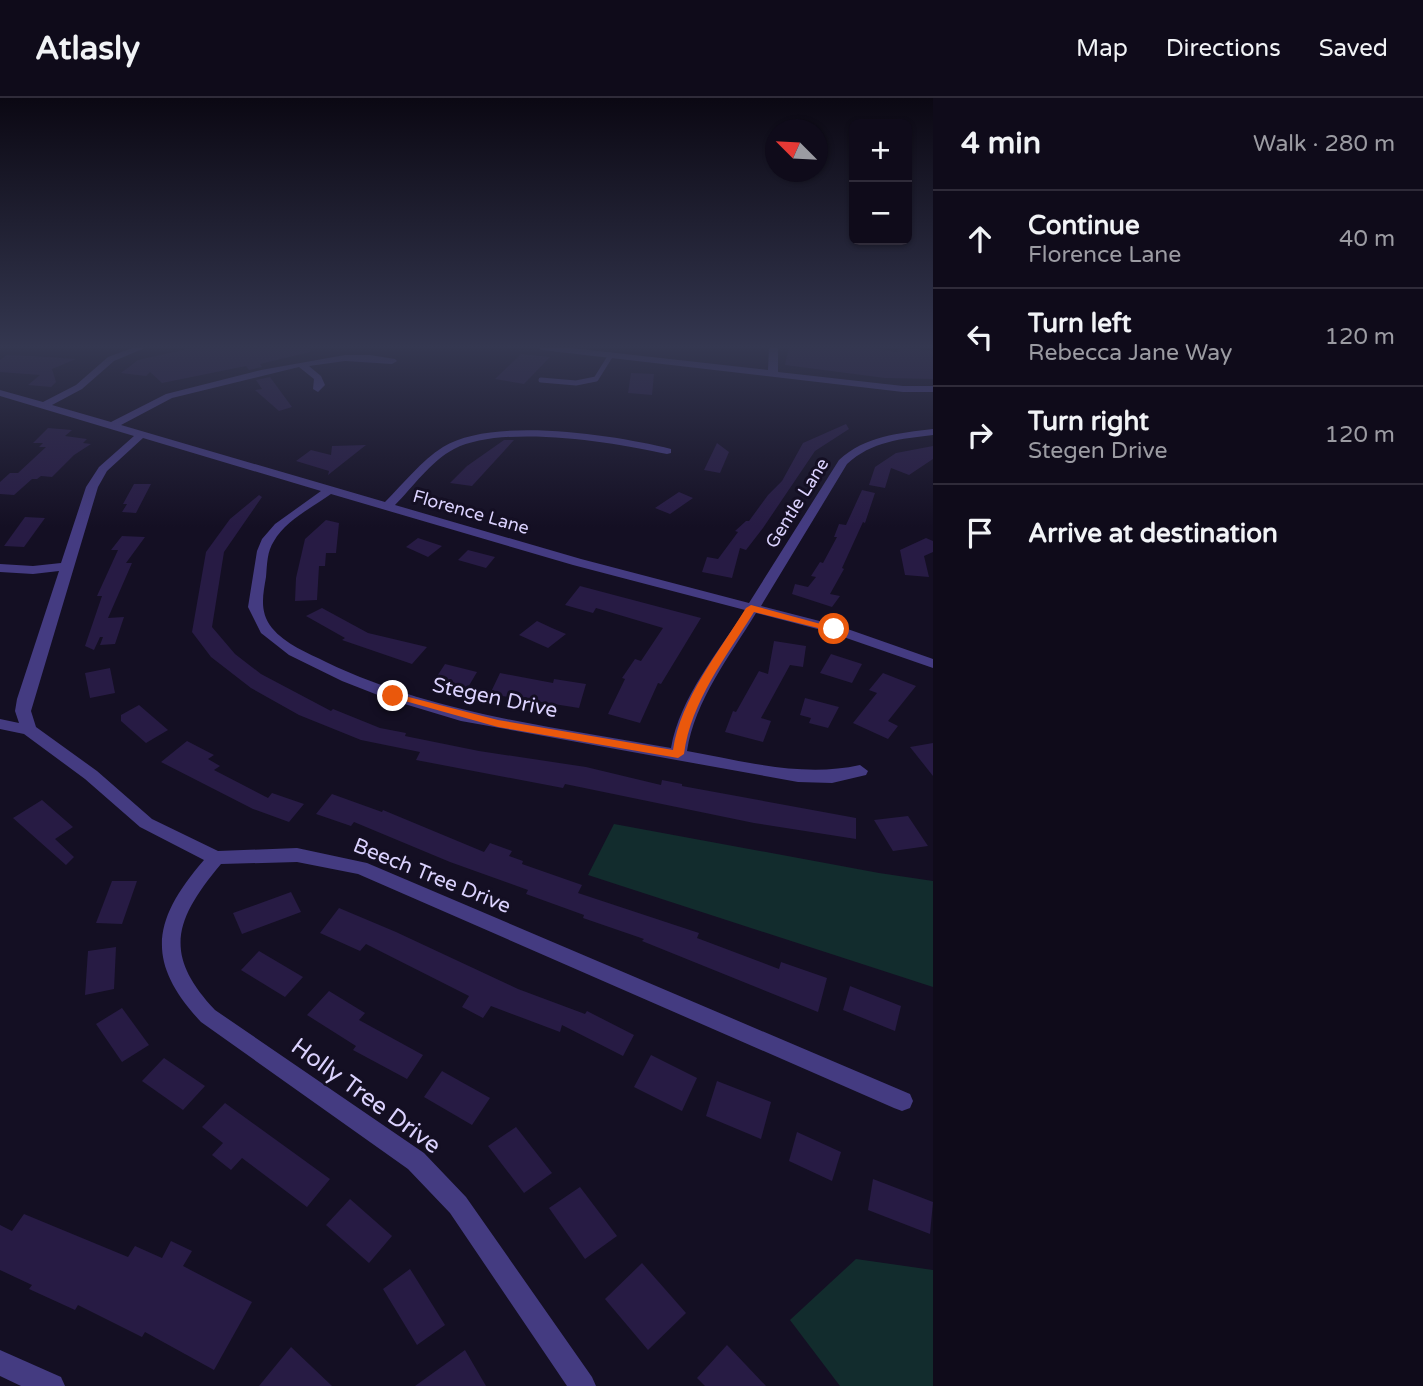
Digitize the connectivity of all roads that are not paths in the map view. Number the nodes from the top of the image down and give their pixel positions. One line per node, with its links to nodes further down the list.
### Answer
1 (52, 407): 3 (street, Florence Lane)
2 (150, 407): 3 (street)
3 (114, 425): 5 (street, Florence Lane)
4 (933, 432): 11 (street, Gentle Lane)
5 (144, 433): 7 (street, Florence Lane); 9 (street)
6 (667, 451): 8 (street)
7 (329, 490): 8 (street, Florence Lane); 15 (street, Stegen Drive)
8 (388, 506): 11 (street, Florence Lane)
9 (65, 567): 10 (street); 14 (street)
10 (0, 568)
11 (751, 608): 12 (street, Florence Lane); 15 (street, Gentle Lane)
12 (933, 664)
13 (0, 723): 14 (street)
14 (29, 730): 17 (street)
15 (678, 754): 16 (street, Stegen Drive)
16 (860, 771)
17 (216, 858): 18 (street, Beech Tree Drive); 21 (street, Holly Tree Drive)
18 (902, 1101)
19 (0, 1363): 20 (street)
20 (52, 1386)
21 (583, 1386)

